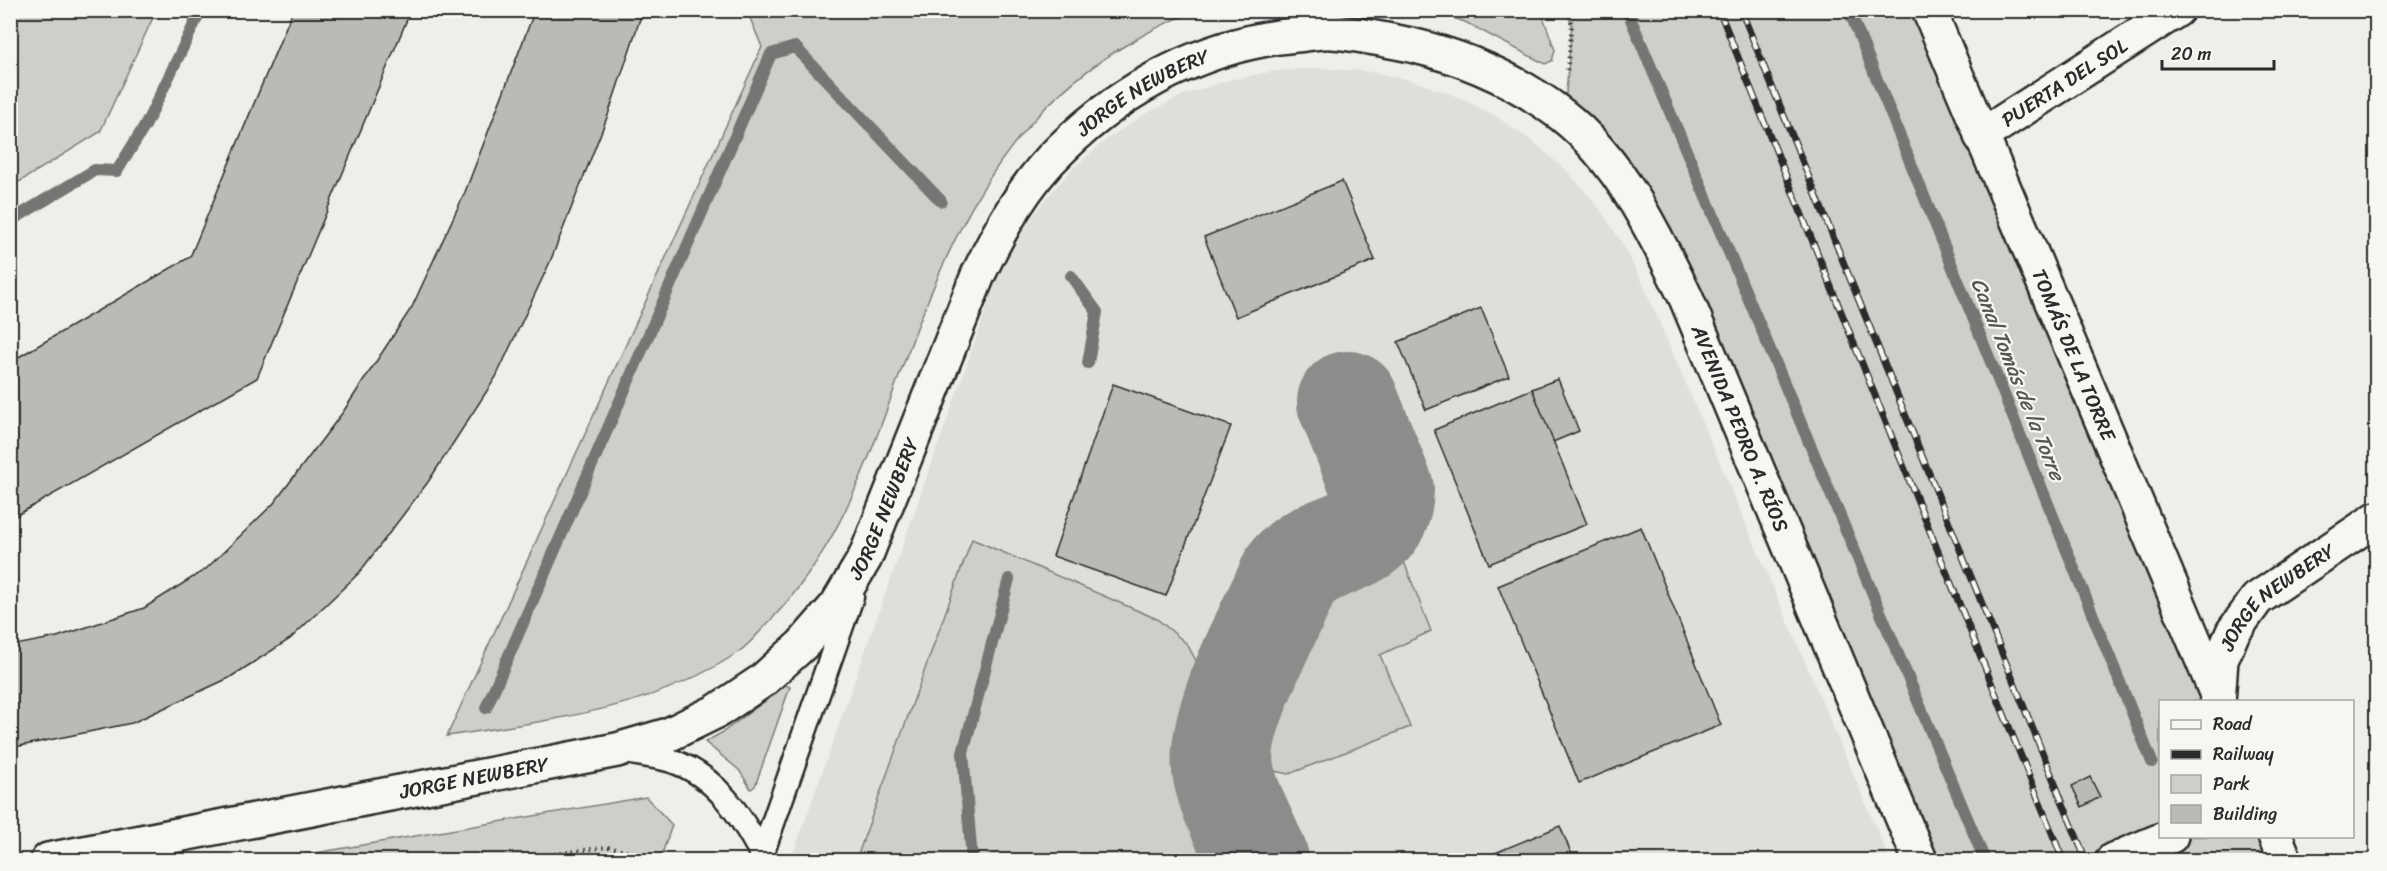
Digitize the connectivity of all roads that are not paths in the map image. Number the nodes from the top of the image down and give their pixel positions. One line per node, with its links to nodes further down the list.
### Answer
1 (1929, 10): 4 (main road, TOMÁS DE LA TORRE)
2 (2177, 10): 4 (main road, PUERTA DEL SOL)
3 (1563, 116): 6 (main road, JORGE NEWBERY); 13 (main road, AVENIDA PEDRO A. RÍOS)
4 (1981, 136): 7 (main road, TOMÁS DE LA TORRE)
5 (2376, 519): 7 (main road, JORGE NEWBERY)
6 (865, 558): 8 (main road, JORGE NEWBERY); 11 (lane)
7 (2219, 700)
8 (617, 750): 11 (lane); 12 (main road, JORGE NEWBERY)
9 (2169, 838): 14 (main road)
10 (2275, 838): 15 (main road)
11 (761, 858)
12 (48, 861)
13 (1920, 861)
14 (2113, 861)
15 (2285, 861)

